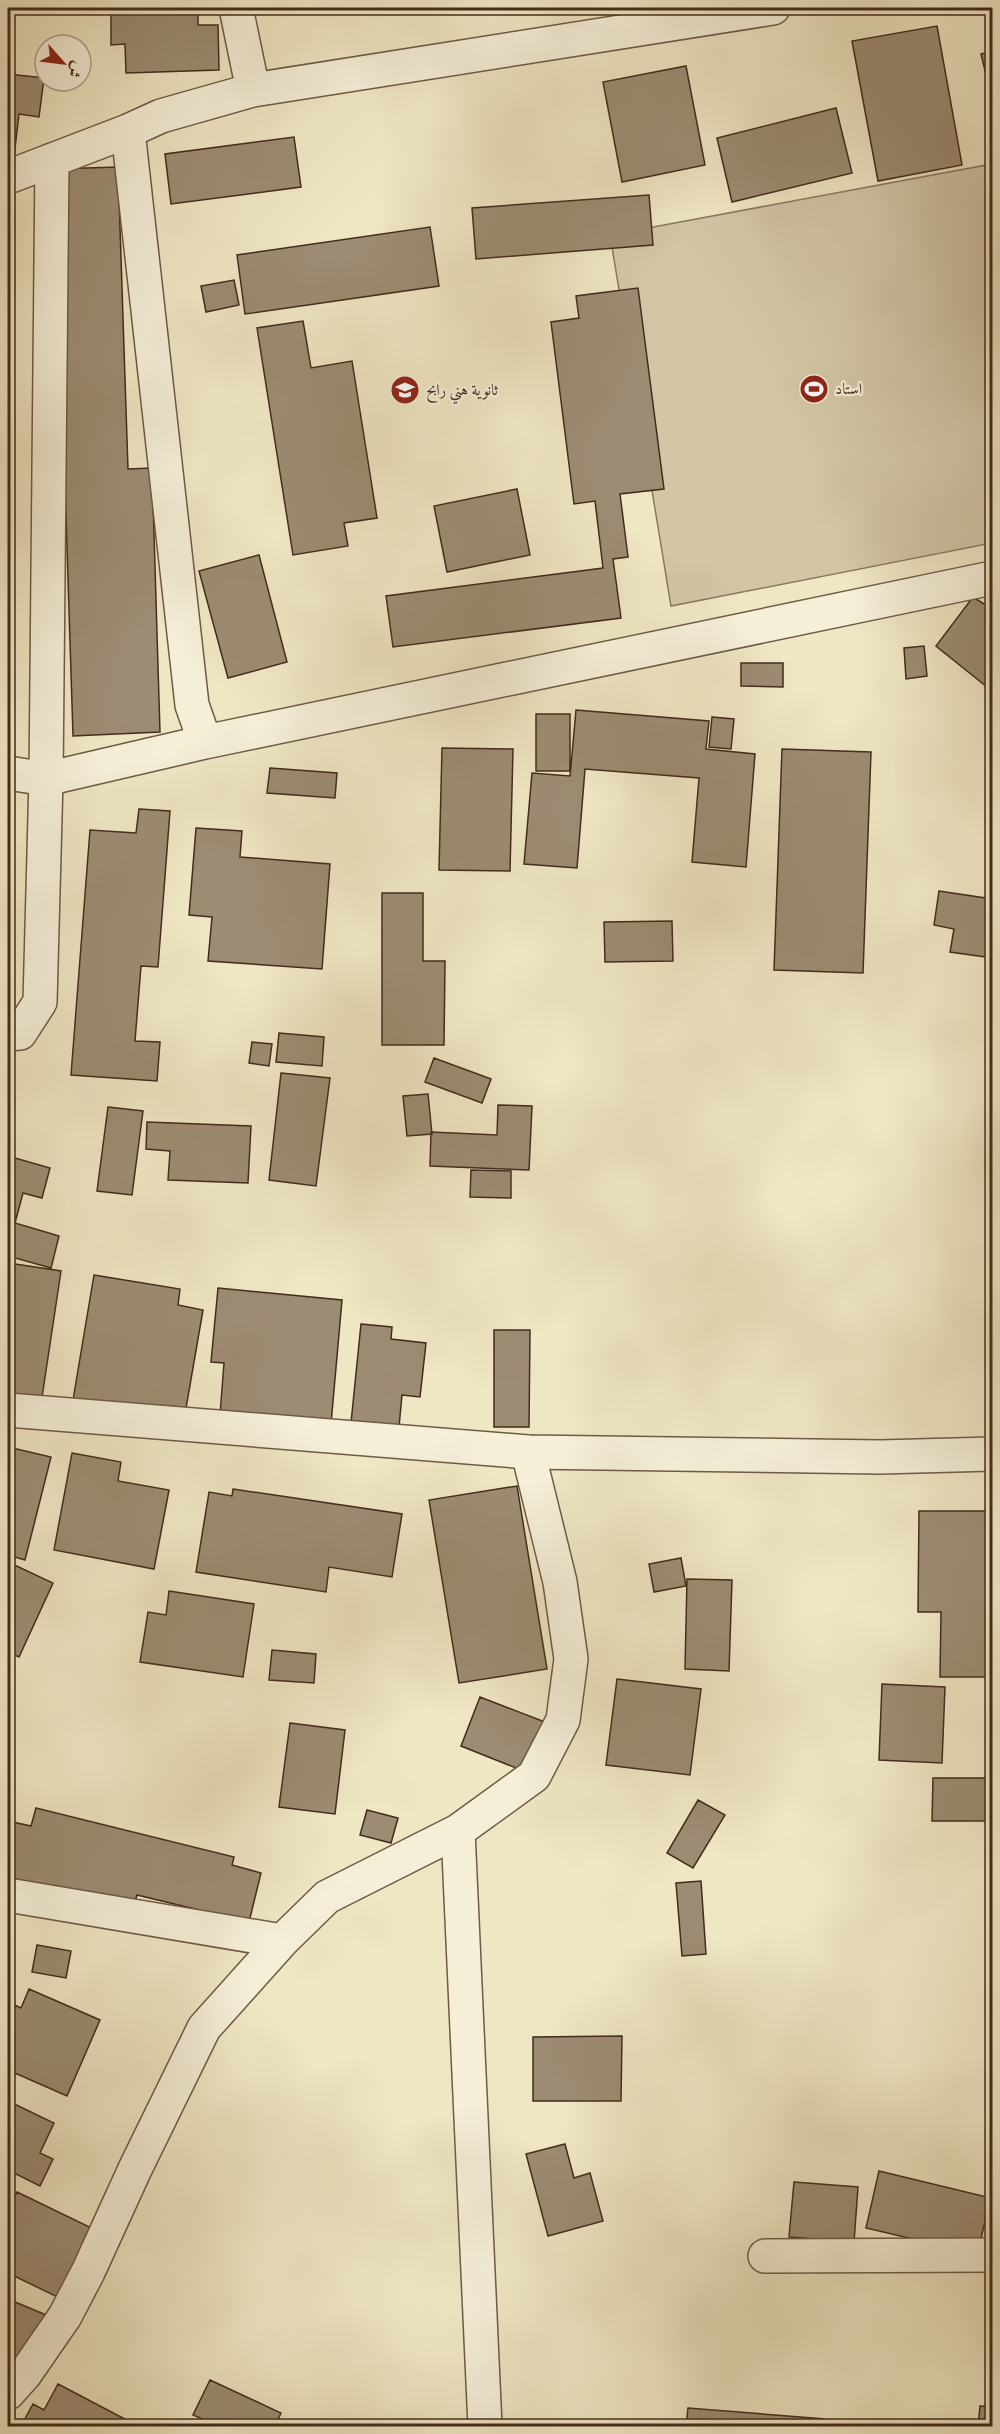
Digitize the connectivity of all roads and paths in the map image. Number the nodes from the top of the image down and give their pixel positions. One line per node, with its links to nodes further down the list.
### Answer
1 (236, 8): 3 (street)
2 (773, 8): 3 (street)
3 (253, 90): 4 (street)
4 (128, 131): 5 (street); 8 (street)
5 (52, 160): 6 (street); 10 (street)
6 (8, 177)
7 (993, 578): 8 (street)
8 (205, 742): 10 (street)
9 (8, 773): 10 (street)
10 (45, 779): 11 (street)
11 (8, 1034)
12 (8, 1410): 13 (street)
13 (528, 1452): 14 (street); 15 (street)
14 (993, 1454)
15 (458, 1831): 17 (street); 21 (street)
16 (8, 1895): 17 (street)
17 (282, 1941): 20 (street)
18 (993, 2255): 19 (street)
19 (765, 2256)
20 (8, 2393)
21 (485, 2427)

